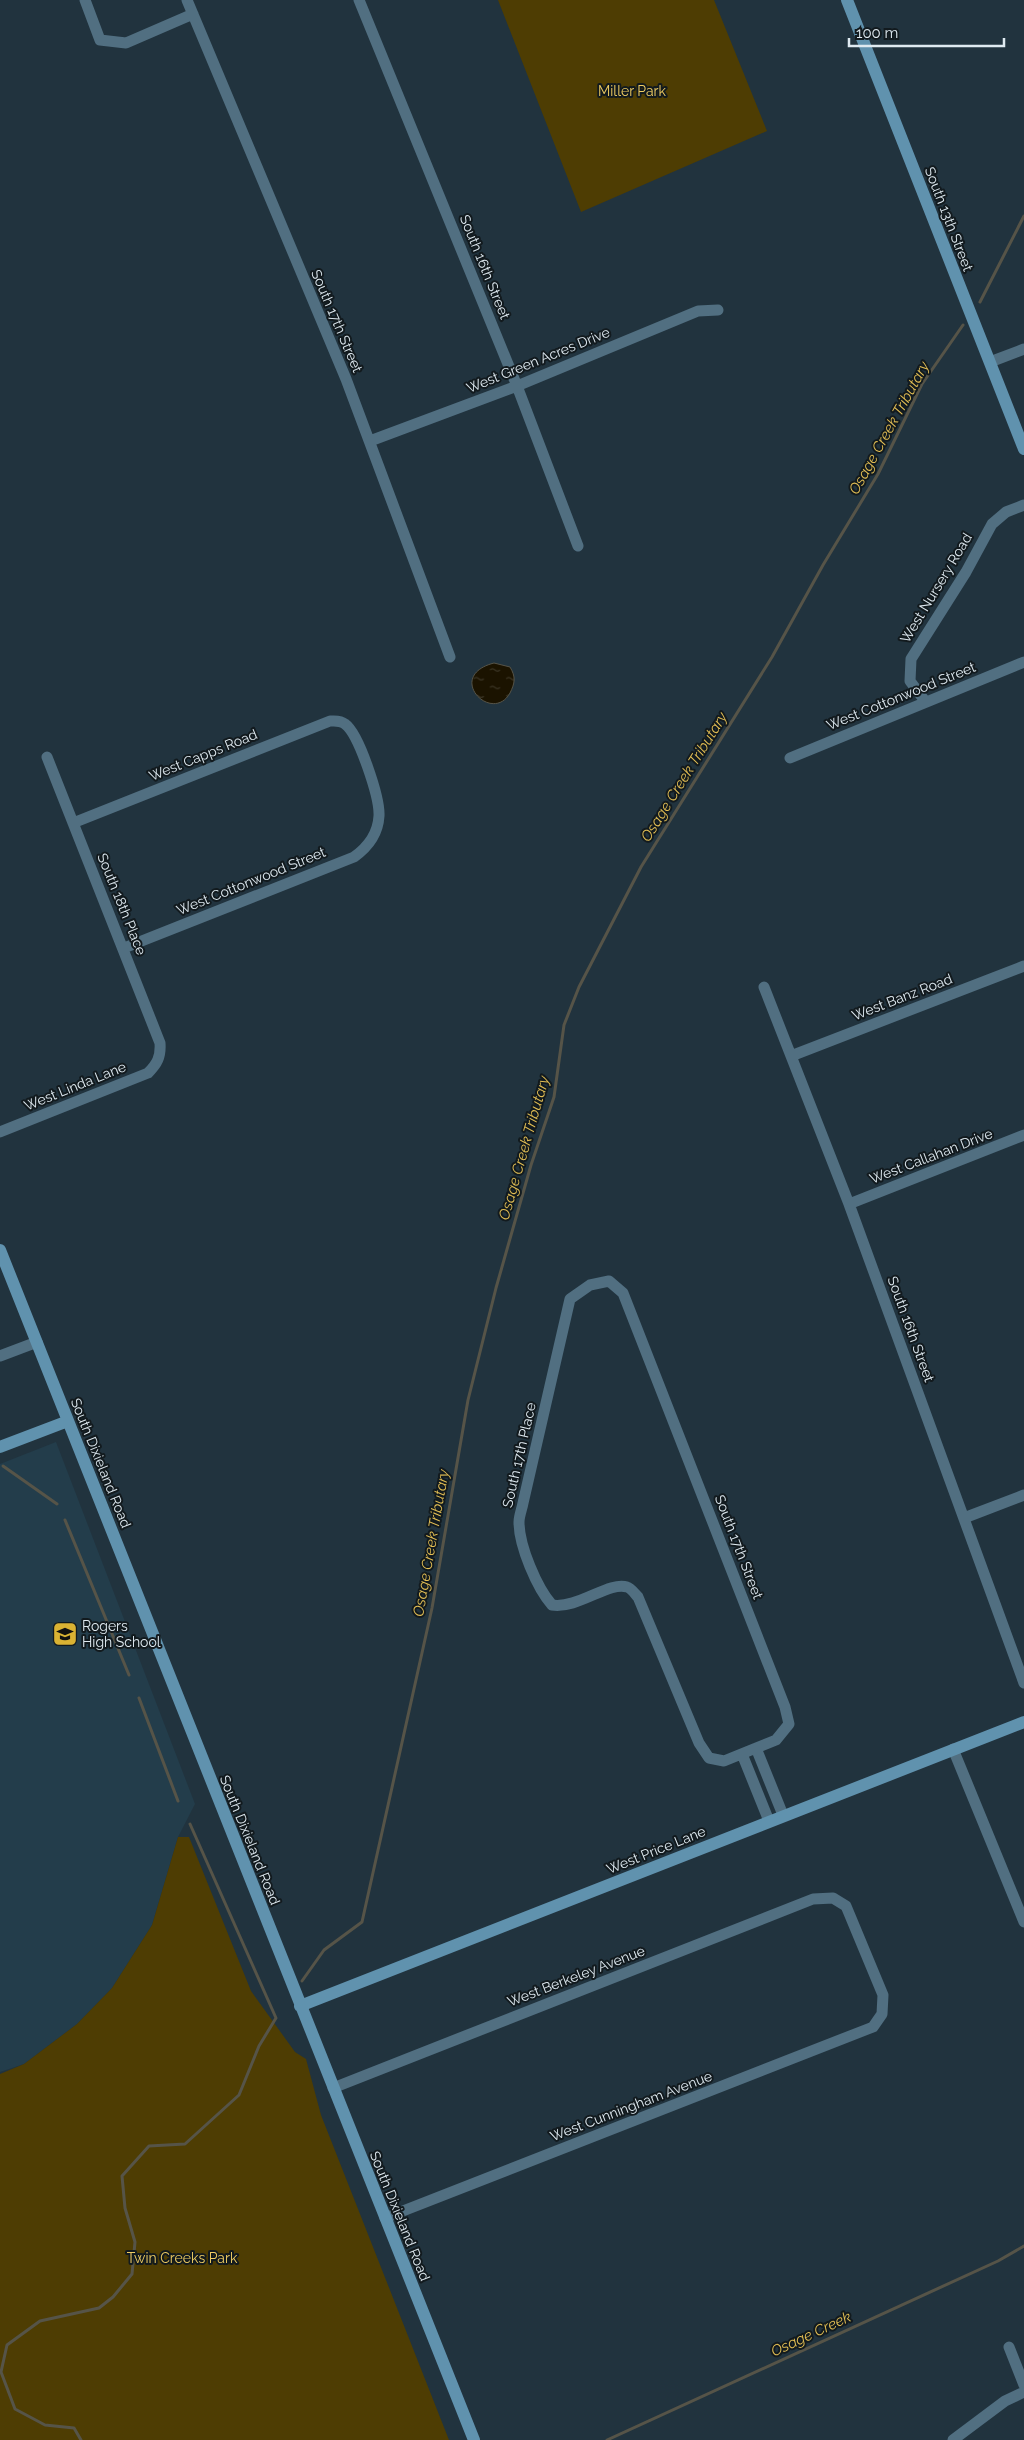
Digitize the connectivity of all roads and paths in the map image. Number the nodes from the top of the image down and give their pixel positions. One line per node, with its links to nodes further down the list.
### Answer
1 (84, 0): 5 (street)
2 (187, 0): 5 (street, South 17th Street)
3 (359, 0): 9 (street, South 16th Street)
4 (847, 0): 8 (street, South 13th Street)
5 (193, 14): 10 (street, South 17th Street)
6 (718, 310): 9 (street, West Green Acres Drive)
7 (1024, 349): 8 (street)
8 (990, 362): 11 (street, South 13th Street)
9 (518, 386): 10 (street, West Green Acres Drive); 13 (street, South 16th Street)
10 (370, 442): 14 (street, South 17th Street)
11 (1024, 449)
12 (1024, 505): 16 (street, West Nursery Road)
13 (578, 546)
14 (450, 657)
15 (1024, 662): 16 (street, West Cottonwood Street)
16 (925, 701): 18 (street, West Cottonwood Street)
17 (47, 757): 19 (street, South 18th Place)
18 (790, 758)
19 (73, 823): 20 (street, West Capps Road); 21 (street, South 18th Place)
20 (376, 828): 21 (street, West Cottonwood Street)
21 (124, 948): 25 (street, South 18th Place)
22 (1024, 966): 24 (street, West Banz Road)
23 (764, 987): 24 (street, South 16th Street)
24 (791, 1056): 28 (street, South 16th Street)
25 (158, 1063): 26 (street, West Linda Lane)
26 (0, 1132)
27 (1024, 1135): 28 (street, West Callahan Drive)
28 (849, 1204): 36 (street, South 16th Street)
29 (0, 1250): 31 (street, South Dixieland Road)
30 (609, 1280): 39 (street, South 17th Street); 41 (street, South 17th Place)
31 (37, 1342): 32 (street); 33 (street, South Dixieland Road)
32 (0, 1356)
33 (68, 1420): 34 (street); 46 (street, South Dixieland Road)
34 (0, 1447)
35 (1024, 1495): 36 (street)
36 (964, 1518): 37 (street, South 16th Street)
37 (1024, 1683)
38 (1024, 1722): 40 (street, West Price Lane)
39 (756, 1748): 41 (street, South 17th Place); 42 (street)
40 (953, 1749): 42 (street, West Price Lane); 45 (street)
41 (742, 1754): 43 (street)
42 (783, 1815): 43 (street, West Price Lane)
43 (769, 1821): 46 (street, West Price Lane)
44 (832, 1898): 47 (street, West Berkeley Avenue); 48 (street, West Cunningham Avenue)
45 (1024, 1922)
46 (300, 2006): 47 (street, South Dixieland Road)
47 (332, 2088): 48 (street, South Dixieland Road)
48 (385, 2218): 52 (street, South Dixieland Road)
49 (1009, 2347): 50 (street)
50 (1024, 2385)
51 (1024, 2392): 53 (street)
52 (474, 2440)
53 (953, 2440)

